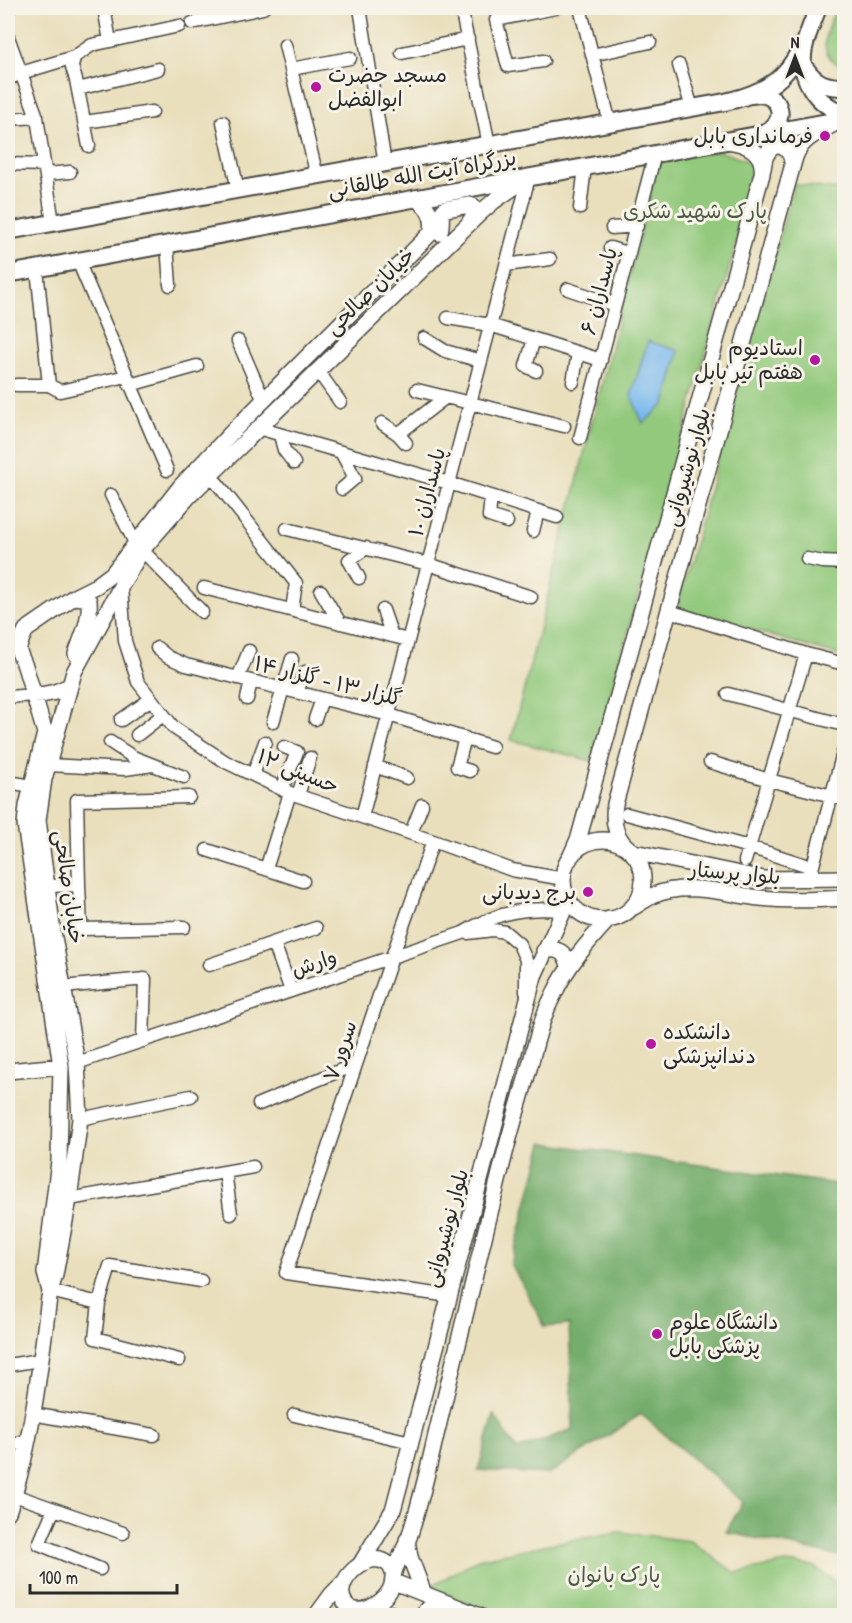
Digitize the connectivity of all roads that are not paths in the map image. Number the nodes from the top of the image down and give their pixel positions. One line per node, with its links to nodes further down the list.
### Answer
1 (104, 8): 13 (street)
2 (263, 8): 8 (street)
3 (360, 8): 46 (street)
4 (461, 8): 12 (street)
5 (555, 8): 22 (street)
6 (580, 8): 18 (street)
7 (818, 8): 15 (highway)
8 (233, 10): 9 (street)
9 (192, 23)
10 (178, 26): 13 (street)
11 (8, 37): 26 (street)
12 (468, 39): 17 (street); 42 (street)
13 (110, 41): 19 (street)
14 (650, 42): 18 (street)
15 (805, 42): 21 (highway); 30 (highway, بزرگراه آیت الله طالقانی)
16 (285, 45): 25 (street)
17 (402, 53)
18 (592, 55): 39 (street)
19 (74, 57): 26 (street); 29 (street)
20 (350, 58): 25 (street)
21 (803, 59): 28 (highway); 33 (highway)
22 (543, 61)
23 (679, 65): 31 (street)
24 (158, 69): 29 (street)
25 (291, 69): 52 (street)
26 (21, 73): 27 (street); 34 (street)
27 (8, 79)
28 (844, 87)
29 (78, 89): 37 (street)
30 (735, 99): 31 (highway, بزرگراه آیت الله طالقانی); 40 (highway)
31 (692, 108): 39 (highway, بزرگراه آیت الله طالقانی)
32 (152, 112): 37 (street)
33 (844, 113)
34 (38, 117): 35 (street); 48 (street)
35 (8, 119)
36 (844, 119): 40 (highway, بزرگراه آیت الله طالقانی); 49 (main road, بلوار نوشیروانی)
37 (85, 122): 43 (street)
38 (222, 122): 54 (street)
39 (610, 123): 42 (highway, بزرگراه آیت الله طالقانی)
40 (759, 135): 41 (highway, بزرگراه آیت الله طالقانی)
41 (726, 141): 44 (highway, بزرگراه آیت الله طالقانی); 51 (main road)
42 (489, 145): 46 (highway, بزرگراه آیت الله طالقانی)
43 (89, 146)
44 (656, 154): 47 (highway, بزرگراه آیت الله طالقانی); 59 (street, پاسداران ۶)
45 (8, 164): 48 (street)
46 (385, 164): 52 (highway, بزرگراه آیت الله طالقانی)
47 (585, 167): 53 (highway, بزرگراه آیت الله طالقانی); 56 (street)
48 (45, 170): 50 (street); 57 (street)
49 (791, 171): 51 (main road, بلوار نوشیروانی); 127 (main road, بلوار نوشیروانی)
50 (70, 172)
51 (762, 174): 191 (main road, بلوار نوشیروانی)
52 (317, 176): 54 (highway, بزرگراه آیت الله طالقانی)
53 (529, 177): 55 (highway, بزرگراه آیت الله طالقانی); 58 (main road, خیابان صالحی); 68 (street, پاسداران ١٠)
54 (238, 190): 57 (highway, بزرگراه آیت الله طالقانی)
55 (415, 198): 62 (highway, بزرگراه آیت الله طالقانی); 63 (main road, خیابان صالحی)
56 (580, 208)
57 (53, 223): 61 (highway, بزرگراه آیت الله طالقانی)
58 (469, 223): 63 (main road); 83 (main road, خیابان صالحی)
59 (637, 226): 60 (street); 65 (street, پاسداران ۶)
60 (612, 228)
61 (8, 231)
62 (167, 244): 67 (highway, بزرگراه آیت الله طالقانی); 71 (street)
63 (416, 249): 91 (main road, خیابان صالحی)
64 (610, 249): 65 (street)
65 (629, 254): 73 (street, پاسداران ۶)
66 (550, 260): 68 (street)
67 (78, 261): 69 (highway, بزرگراه آیت الله طالقانی); 85 (street)
68 (506, 266): 75 (street, پاسداران ١٠)
69 (37, 269): 70 (highway, بزرگراه آیت الله طالقانی); 88 (street)
70 (8, 274)
71 (170, 285)
72 (568, 289): 73 (street)
73 (615, 305): 80 (street, پاسداران ۶)
74 (448, 318): 75 (street)
75 (490, 325): 77 (street); 81 (street, پاسداران ١٠)
76 (424, 338): 81 (street)
77 (534, 339): 79 (street); 84 (street)
78 (238, 341): 91 (street)
79 (578, 353): 80 (street); 86 (street)
80 (601, 360): 99 (street, پاسداران ۶)
81 (481, 361): 93 (street, پاسداران ١٠)
82 (197, 366): 85 (street)
83 (318, 371): 92 (street); 96 (main road, خیابان صالحی)
84 (536, 371)
85 (128, 380): 88 (street); 102 (street)
86 (573, 382)
87 (16, 385): 88 (street)
88 (49, 385)
89 (417, 390): 90 (street)
90 (446, 397): 93 (street); 94 (street)
91 (264, 401): 97 (main road, خیابان صالحی)
92 (340, 402)
93 (470, 402): 95 (street); 104 (street, پاسداران ١٠)
94 (382, 423)
95 (564, 426)
96 (258, 428): 97 (main road, خیابان صالحی); 98 (street)
97 (240, 435): 103 (main road, خيابان صالحی); 113 (main road, خيابان صالحی)
98 (280, 435): 100 (street); 101 (street)
99 (580, 438)
100 (341, 452): 104 (street); 105 (street)
101 (294, 463)
102 (166, 470)
103 (209, 476): 113 (main road, خيابان صالحی); 125 (street)
104 (449, 483): 107 (street); 117 (street, پاسداران ١٠)
105 (342, 489)
106 (111, 495): 113 (street)
107 (491, 497): 108 (street); 110 (street)
108 (538, 511): 109 (street); 112 (street)
109 (557, 517)
110 (507, 522)
111 (287, 529): 114 (street)
112 (533, 531)
113 (139, 547): 119 (main road, خيابان صالحی); 126 (street)
114 (366, 548): 117 (street); 118 (street)
115 (807, 559): 116 (street)
116 (844, 563)
117 (428, 564): 123 (street); 133 (street, پاسداران ١٠)
118 (359, 578)
119 (116, 580): 122 (main road, خيابان صالحی); 141 (main road, خيابان صالحی); 148 (street, حسینی ۱۲)
120 (204, 588): 125 (street)
121 (321, 591): 128 (street)
122 (74, 597): 130 (main road, خيابان صالحی); 141 (main road)
123 (531, 597)
124 (383, 609): 132 (street)
125 (292, 610): 128 (street)
126 (201, 612)
127 (669, 612): 137 (street); 189 (main road, بلوار نوشیروانی)
128 (340, 623): 132 (street)
129 (8, 627): 130 (main road)
130 (26, 630): 135 (main road)
131 (8, 635): 135 (main road, خيابان صالحی)
132 (392, 636): 133 (street)
133 (408, 640): 154 (street, پاسداران ١٠)
134 (157, 648): 142 (street, گلزار ۱۳ - گلزار ۱۴)
135 (18, 650): 146 (main road, خيابان صالحی)
136 (249, 651): 142 (street)
137 (806, 654): 139 (street); 151 (street)
138 (292, 659): 143 (street)
139 (844, 664)
140 (304, 672): 144 (street)
141 (71, 679): 146 (main road); 156 (main road, خيابان صالحی)
142 (244, 680): 143 (street, گلزار ۱۳ - گلزار ۱۴); 149 (street)
143 (283, 689): 144 (street, گلزار ۱۳ - گلزار ۱۴); 158 (street)
144 (297, 693): 150 (street, گلزار ۱۳ - گلزار ۱۴)
145 (728, 694): 151 (street)
146 (34, 695): 147 (street); 152 (main road, خيابان صالحی)
147 (8, 697)
148 (151, 699): 153 (street, حسینی ۱۲); 157 (street)
149 (247, 699)
150 (322, 699): 154 (street, گلزار ۱۳ - گلزار ۱۴); 155 (street)
151 (790, 712): 159 (street); 176 (street)
152 (40, 714): 156 (main road); 178 (main road, خيابان صالحی)
153 (163, 715): 160 (street); 173 (street, حسینی ۱۲)
154 (388, 715): 161 (street, گلزار ۱۳ - گلزار ۱۴); 171 (street, پاسداران ١٠)
155 (315, 719)
156 (61, 720): 169 (main road, خيابان صالحی)
157 (122, 720)
158 (273, 722)
159 (844, 725)
160 (137, 735)
161 (465, 738): 165 (street, گلزار ۱۳ - گلزار ۱۴); 172 (street)
162 (110, 742): 170 (street)
163 (265, 742): 173 (street)
164 (284, 747): 179 (street)
165 (492, 747)
166 (844, 749): 180 (street)
167 (310, 758): 179 (street)
168 (710, 762): 176 (street)
169 (48, 765): 170 (street); 199 (main road, خيابان صالحی)
170 (153, 765): 174 (street)
171 (375, 766): 175 (street); 185 (street, پاسداران ١٠)
172 (470, 771)
173 (253, 775): 179 (street, حسینی ۱۲)
174 (184, 777)
175 (407, 778)
176 (769, 780): 180 (street); 188 (street)
177 (8, 782): 178 (street)
178 (32, 786): 218 (main road, خيابان صالحی)
179 (290, 792): 185 (street, حسینی ۱۲); 193 (street)
180 (832, 796): 182 (street); 194 (street)
181 (189, 797): 198 (street)
182 (844, 800)
183 (422, 805): 186 (street)
184 (627, 814): 188 (street)
185 (362, 817): 186 (street, حسینی ۱۲)
186 (411, 833): 187 (street, حسینی ۱۲)
187 (434, 841): 196 (street, حسینی ۱۲); 209 (street, سرور ۷)
188 (749, 847): 192 (street); 194 (street)
189 (628, 848): 191 (main road); 194 (main road, بلوار پرستار); 202 (main road)
190 (207, 850): 193 (street)
191 (569, 860): 196 (main road)
192 (745, 861)
193 (266, 869): 197 (street)
194 (810, 873): 195 (main road, بلوار پرستار)
195 (844, 878)
196 (564, 879): 201 (main road)
197 (303, 881)
198 (80, 885): 199 (street); 204 (street)
199 (47, 886): 212 (main road, خيابان صالحی)
200 (844, 898): 202 (main road, بلوار پرستار)
201 (566, 904): 203 (main road); 206 (street, وارش); 208 (main road, بلوار نوشیروانی)
202 (627, 912): 203 (main road)
203 (609, 919): 211 (main road, بلوار نوشیروانی)
204 (184, 927)
205 (316, 928): 207 (street)
206 (463, 933): 209 (street, وارش); 214 (street)
207 (274, 943): 210 (street); 213 (street)
208 (544, 951): 211 (main road); 214 (main road, بلوار نوشیروانی)
209 (392, 957): 213 (street, وارش); 217 (street, سرور ۷)
210 (209, 965)
211 (570, 966): 245 (main road, بلوار نوشیروانی)
212 (63, 987): 215 (street); 216 (main road, خيابان صالحی)
213 (291, 991): 215 (street, وارش)
214 (526, 1005): 229 (main road, بلوار نوشیروانی)
215 (143, 1041): 216 (street, وارش)
216 (77, 1063): 222 (main road, خيابان صالحی)
217 (356, 1064): 221 (street); 229 (street, سرور ۷)
218 (61, 1066): 219 (main road); 228 (main road, خيابان صالحی)
219 (8, 1071)
220 (191, 1096): 222 (street)
221 (259, 1104)
222 (80, 1119): 225 (main road, خيابان صالحی)
223 (253, 1167): 224 (street)
224 (225, 1172): 225 (street); 226 (street)
225 (69, 1199): 228 (main road, خيابان صالحی)
226 (231, 1214)
227 (201, 1281): 230 (street)
228 (50, 1290): 230 (street); 231 (main road, خيابان صالحی)
229 (450, 1296): 237 (main road, بلوار نوشیروانی)
230 (99, 1303): 232 (street)
231 (40, 1360): 233 (street); 234 (main road, خيابان صالحی)
232 (179, 1360)
233 (8, 1365)
234 (32, 1414): 236 (street); 239 (main road, خيابان صالحی)
235 (294, 1415): 237 (street)
236 (154, 1435)
237 (411, 1442): 243 (main road, بلوار نوشیروانی)
238 (8, 1443): 239 (street)
239 (26, 1443): 240 (main road, خيابان صالحی)
240 (14, 1468): 241 (main road, خيابان صالحی)
241 (14, 1495): 242 (street); 244 (main road, خيابان صالحی)
242 (54, 1509): 246 (street); 249 (street)
243 (393, 1510): 245 (main road); 248 (main road, بلوار نوشیروانی)
244 (8, 1512)
245 (414, 1517): 247 (main road, بلوار نوشیروانی)
246 (123, 1533)
247 (407, 1540): 250 (main road, بلوار نوشیروانی); 252 (main road)
248 (360, 1565): 250 (main road); 251 (main road)
249 (100, 1569)
250 (393, 1577): 252 (main road); 254 (main road)
251 (345, 1581): 254 (main road); 255 (main road)
252 (424, 1594): 253 (main road)
253 (455, 1606): 257 (main road); 258 (main road)
254 (364, 1611): 256 (main road)
255 (316, 1616)
256 (398, 1616)
257 (425, 1616)
258 (480, 1616)

